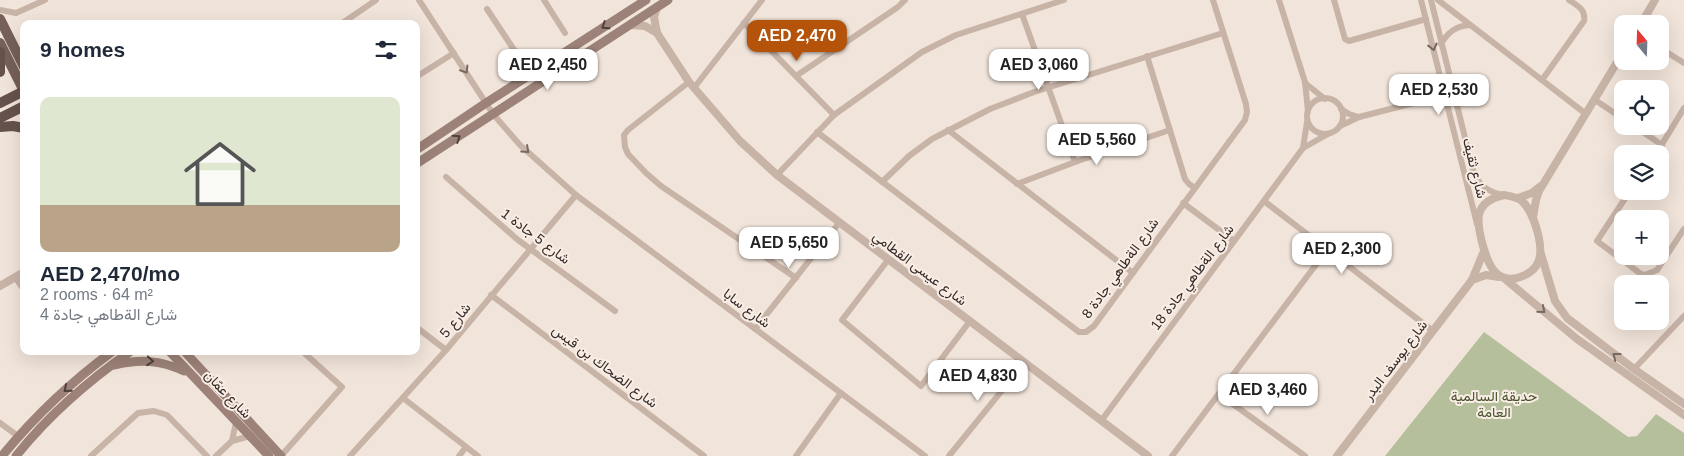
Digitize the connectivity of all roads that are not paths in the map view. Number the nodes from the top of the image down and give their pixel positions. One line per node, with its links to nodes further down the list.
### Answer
1 (45, 0): 20 (street)
2 (376, 0): 25 (street)
3 (419, 0): 37 (street)
4 (544, 0): 29 (street)
5 (646, 0): 45 (main road, one-way to 45)
6 (668, 0): 18 (main road)
7 (762, 0): 26 (street)
8 (905, 0): 46 (street)
9 (1064, 0): 21 (street)
10 (1213, 0): 31 (street, شارع الةطاهي جادة 8)
11 (1279, 0): 48 (street)
12 (1334, 0): 24 (street)
13 (1421, 0): 24 (street, شارع ثقيف)
14 (1431, 0): 34 (street, شارع ثقيف)
15 (1438, 0): 27 (street)
16 (1569, 0): 47 (street)
17 (1655, 0): 22 (street)
18 (658, 7): 28 (main road); 30 (street)
19 (487, 9): 45 (street)
20 (0, 10)
21 (1022, 14): 51 (street); 65 (street)
22 (1646, 15)
23 (0, 19): 32 (main road)
24 (1426, 19): 53 (street, شارع ثقيف, one-way to 53)
25 (347, 20)
26 (744, 23): 46 (street); 50 (street)
27 (1470, 24): 34 (street); 47 (street)
28 (631, 25): 30 (street); 63 (main road)
29 (565, 33)
30 (657, 33): 50 (street, شارع عيسى القطامي)
31 (1224, 33): 39 (street); 87 (street, شارع الةطاهي جادة 8)
32 (11, 40): 35 (main road); 40 (main road)
33 (0, 43): 49 (main road)
34 (1441, 44): 89 (street, شارع ثقيف)
35 (20, 49)
36 (0, 52): 43 (highway)
37 (454, 53): 44 (street); 57 (street, one-way to 57)
38 (1669, 54): 41 (street)
39 (1147, 56): 51 (street); 73 (street)
40 (20, 59)
41 (1684, 63)
42 (1614, 68): 55 (street)
43 (0, 72)
44 (420, 74)
45 (530, 74): 57 (main road)
46 (796, 76): 65 (street)
47 (1542, 80): 64 (street)
48 (1304, 82): 54 (street); 61 (street)
49 (20, 83)
50 (692, 85): 82 (street, شارع عيسى القطامي); 107 (street)
51 (1048, 87): 72 (street); 81 (street)
52 (20, 93): 56 (highway)
53 (1445, 95): 66 (street); 96 (street, شارع ثقيف)
54 (1325, 99): 59 (street); 61 (street)
55 (1595, 100): 62 (street); 64 (street)
56 (0, 103)
57 (486, 103): 63 (street); 78 (main road)
58 (20, 108): 67 (highway)
59 (1341, 108): 66 (street); 69 (street)
60 (1684, 108): 77 (street)
61 (1308, 111): 68 (street)
62 (1614, 113)
63 (493, 114): 80 (main road, one-way to 63); 88 (street, شارع سابا, one-way to 88)
64 (1586, 114): 85 (street)
65 (834, 115): 74 (street)
66 (1359, 117): 69 (street)
67 (0, 118)
68 (1307, 120): 75 (street); 79 (street, شارع الةطاهي جادة 18)
69 (1340, 126): 75 (street)
70 (0, 127): 71 (highway)
71 (20, 127)
72 (948, 130): 84 (street); 86 (street)
73 (1170, 130): 81 (street); 87 (street)
74 (817, 132): 82 (street); 84 (street, شارع الةطاهي جادة 8)
75 (1328, 134): 79 (street, شارع الةطاهي جادة 18)
76 (1647, 135): 77 (street)
77 (1662, 145)
78 (420, 147)
79 (1303, 148): 92 (street, شارع الةطاهي جادة 18)
80 (420, 161)
81 (1076, 162): 86 (street)
82 (777, 175): 95 (street, شارع عيسى القطامي)
83 (446, 178): 99 (street, شارع 5 جادة 1)
84 (882, 182): 104 (street, شارع الةطاهي جادة 8)
85 (1544, 183): 90 (street); 94 (street)
86 (1017, 184): 104 (street)
87 (1195, 188): 93 (street, شارع الةطاهي جادة 8)
88 (576, 195): 99 (street, شارع 5); 116 (street, شارع سابا)
89 (1504, 195): 90 (street); 96 (street)
90 (1518, 198): 94 (street)
91 (1624, 200): 97 (street)
92 (1264, 201): 98 (street, شارع الةطاهي جادة 18); 100 (street)
93 (1183, 203): 98 (street); 104 (street, شارع الةطاهي جادة 8)
94 (1533, 218): 102 (street)
95 (840, 223): 103 (street, شارع عيسى القطامي); 107 (street)
96 (1477, 226): 101 (street)
97 (1684, 229)
98 (1234, 241): 136 (street, شارع الةطاهي جادة 18)
99 (531, 248): 112 (street, شارع 5); 113 (street, شارع 5 جادة 1)
100 (1327, 250): 118 (street); 132 (street)
101 (1484, 252): 108 (street); 109 (street, شارع يوسف البدر)
102 (1541, 252): 108 (street); 129 (street, one-way to 102)
103 (888, 260): 115 (street, شارع عيسى القطامي); 115 (street)
104 (1132, 273)
105 (20, 274): 106 (street)
106 (15, 277): 110 (street); 111 (street)
107 (796, 278): 116 (street)
108 (1502, 278): 109 (street); 135 (street, one-way to 135)
109 (1472, 280): 118 (street, شارع يوسف البدر)
110 (20, 284)
111 (0, 286)
112 (491, 295): 119 (street, شارع 5); 153 (street, شارع الضحاك بن قيس)
113 (615, 311)
114 (1684, 316): 129 (street)
115 (970, 321): 127 (street, شارع عيسى القطامي)
116 (755, 329): 131 (street, شارع سابا)
117 (420, 330): 119 (street)
118 (1433, 331): 160 (street, شارع يوسف البدر)
119 (446, 350): 133 (street, شارع 5)
120 (105, 355): 139 (main road, one-way to 139)
121 (125, 355): 128 (main road)
122 (173, 355): 130 (main road, شارع عمّان)
123 (188, 355): 126 (main road, شارع عمّان)
124 (191, 355): 126 (main road)
125 (306, 355): 149 (street)
126 (194, 362): 149 (main road, شارع عمّان)
127 (1025, 362): 136 (street, شارع عيسى القطامي); 156 (street)
128 (109, 366): 130 (main road, one-way to 130); 144 (main road)
129 (1634, 369): 134 (street)
130 (189, 373): 138 (main road, شارع عمّان)
131 (842, 394): 154 (street); 155 (street, شارع سابا)
132 (1219, 394): 158 (street); 159 (street)
133 (402, 398): 142 (street); 150 (street, شارع 5)
134 (1684, 404)
135 (1684, 415)
136 (1101, 421): 157 (street, شارع عيسى القطامي)
137 (0, 422): 139 (street)
138 (236, 422): 140 (main road, شارع عمّان); 141 (street)
139 (18, 436): 143 (main road)
140 (250, 436): 141 (street); 148 (main road, شارع عمّان)
141 (232, 441): 147 (street)
142 (466, 447): 151 (street); 152 (street)
143 (2, 456)
144 (16, 456)
145 (91, 456): 146 (street)
146 (207, 456)
147 (216, 456)
148 (269, 456)
149 (281, 456)
150 (350, 456)
151 (459, 456)
152 (478, 456)
153 (704, 456)
154 (796, 456)
155 (925, 456)
156 (949, 456)
157 (1148, 456)
158 (1172, 456)
159 (1305, 456)
160 (1337, 456)

